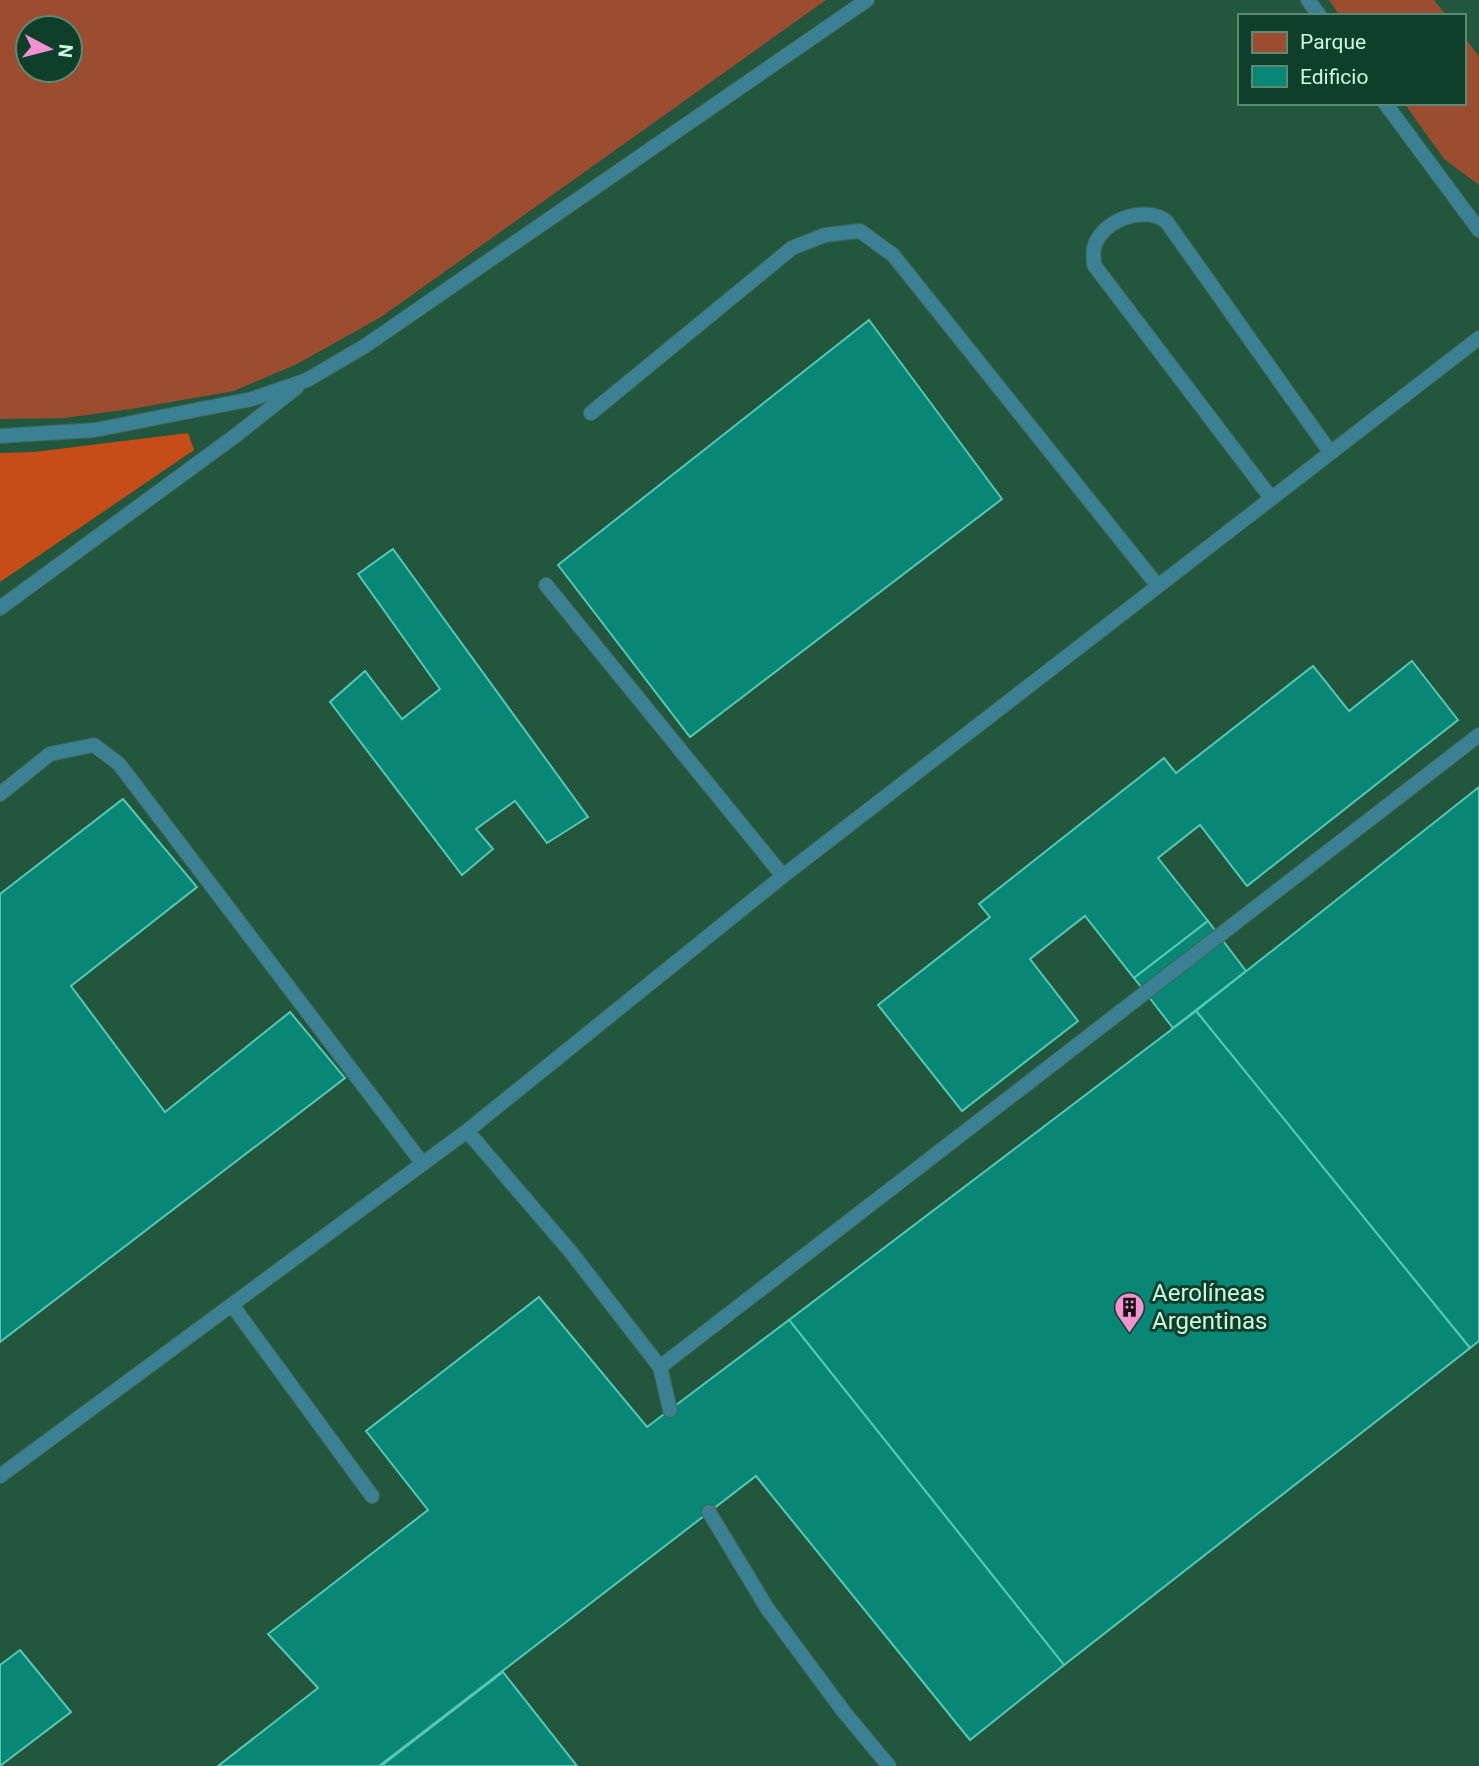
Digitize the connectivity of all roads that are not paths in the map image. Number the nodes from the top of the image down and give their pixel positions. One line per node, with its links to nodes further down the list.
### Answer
1 (867, 0): 5 (lane)
2 (1386, 105): 3 (lane)
3 (1479, 230)
4 (1479, 338): 8 (lane)
5 (307, 380): 7 (lane); 12 (lane)
6 (591, 413): 11 (lane)
7 (0, 436)
8 (1330, 452): 9 (lane); 9 (lane)
9 (1271, 498): 11 (lane)
10 (546, 585): 15 (lane)
11 (1157, 585): 15 (lane)
12 (0, 608)
13 (1479, 735): 19 (lane)
14 (0, 794): 17 (lane)
15 (783, 876): 16 (lane)
16 (467, 1131): 17 (lane); 19 (lane)
17 (423, 1164): 18 (lane)
18 (232, 1305): 21 (lane); 22 (lane)
19 (660, 1367): 20 (lane)
20 (670, 1410)
21 (0, 1476)
22 (373, 1496)
23 (709, 1512): 24 (lane)
24 (889, 1766)

